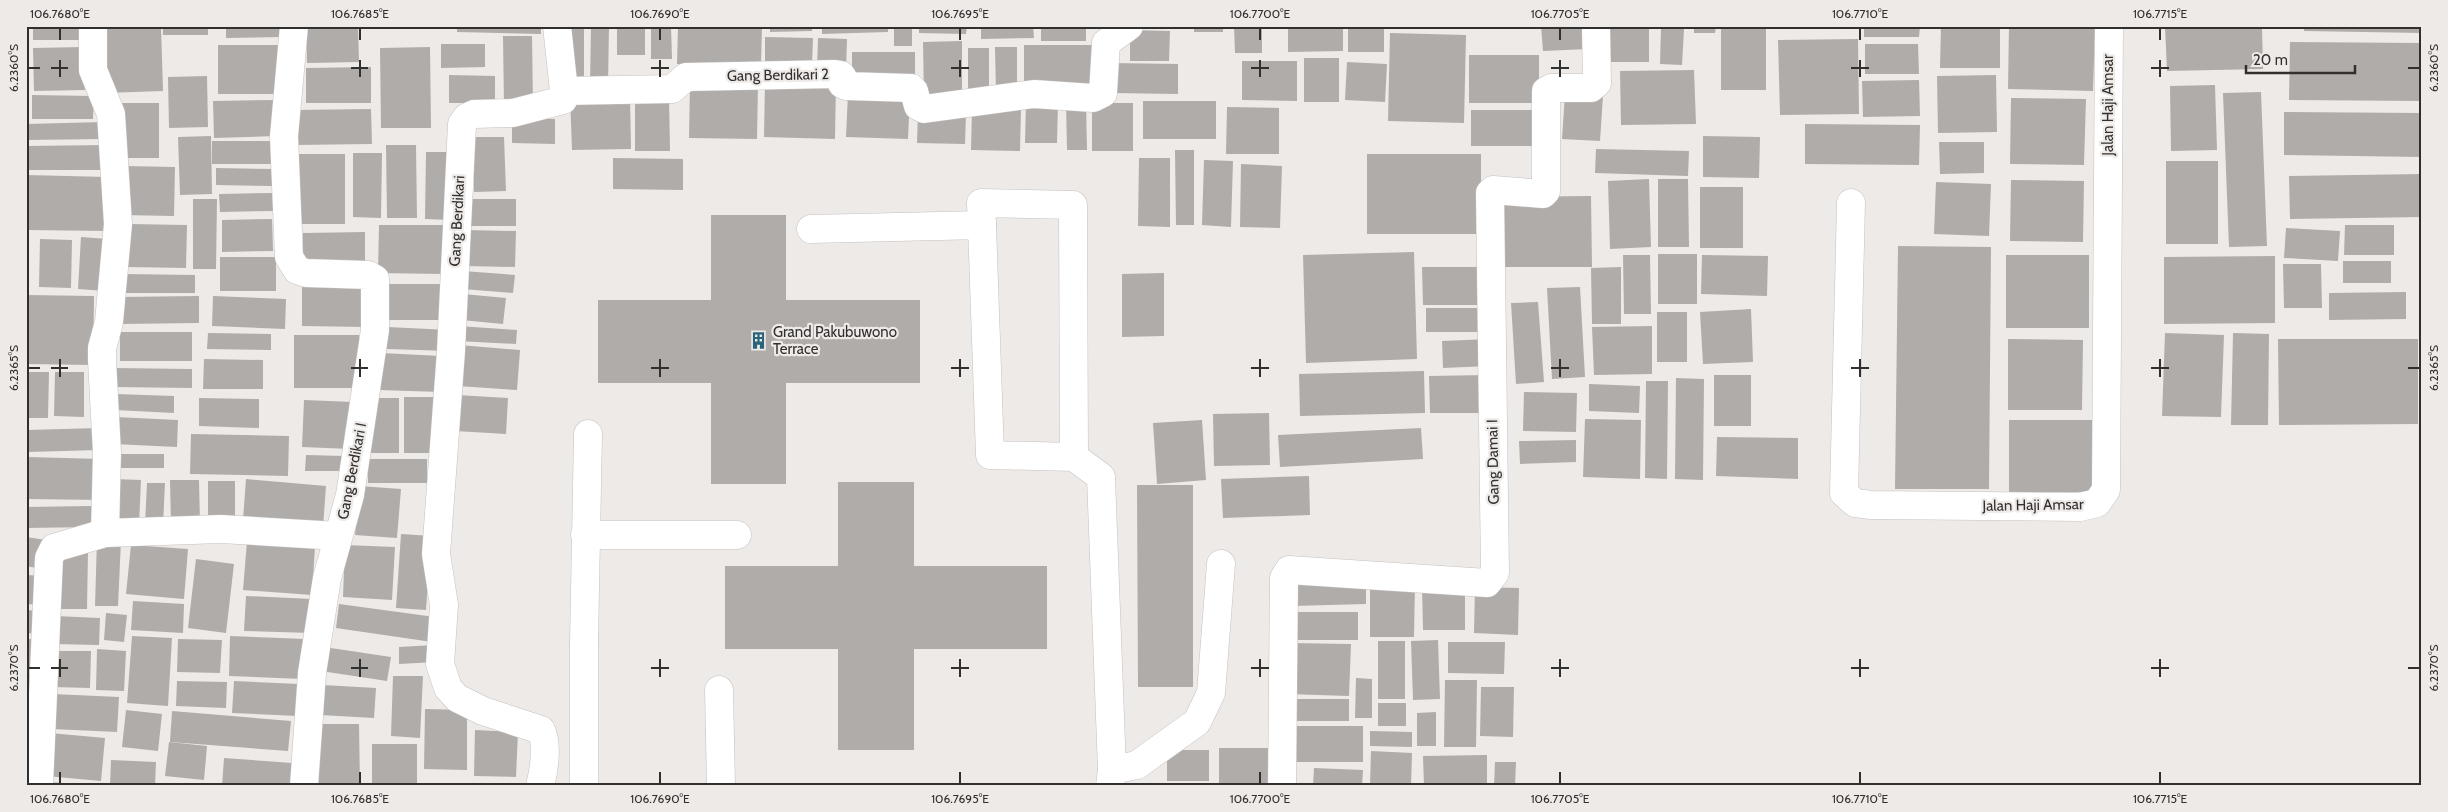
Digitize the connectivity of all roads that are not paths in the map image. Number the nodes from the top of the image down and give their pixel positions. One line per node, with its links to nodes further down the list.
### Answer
1 (93, 26): 13 (street)
2 (294, 26): 16 (street, Gang Berdikari I)
3 (558, 26): 7 (street)
4 (1129, 26): 7 (street, Gang Berdikari 2)
5 (1596, 26): 25 (street, Gang Damai I)
6 (2109, 26): 8 (street, Jalan Haji Amsar)
7 (564, 90): 22 (street, Gang Berdikari)
8 (1851, 203)
9 (982, 226): 10 (street); 12 (street); 12 (street)
10 (811, 229)
11 (588, 434): 14 (street)
12 (1074, 457): 19 (street)
13 (105, 532): 16 (street); 20 (street)
14 (585, 535): 15 (street); 23 (street)
15 (737, 535)
16 (338, 536): 21 (street, Gang Berdikari I)
17 (1221, 564): 19 (street)
18 (719, 690): 24 (street)
19 (1111, 778)
20 (39, 786)
21 (304, 786)
22 (540, 786)
23 (584, 786)
24 (721, 786)
25 (1282, 786)

